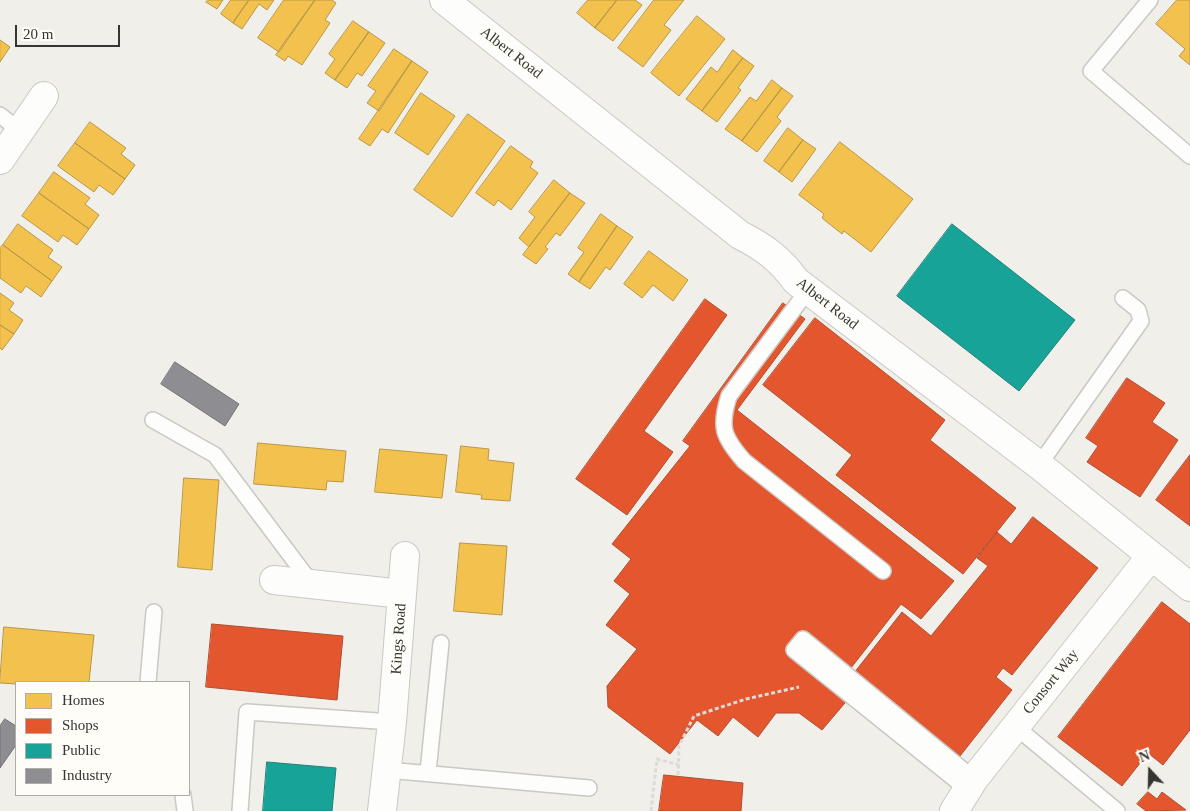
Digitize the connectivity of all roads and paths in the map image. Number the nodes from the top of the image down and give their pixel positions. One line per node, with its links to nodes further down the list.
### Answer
1 (444, 0): 7 (street, Albert Road)
2 (1150, 0): 5 (lane)
3 (44, 96): 4 (street)
4 (10, 123): 6 (street)
5 (1190, 156)
6 (0, 160)
7 (802, 286): 10 (street, Albert Road); 13 (lane)
8 (1122, 298): 10 (lane)
9 (152, 420): 15 (lane)
10 (1039, 465): 12 (street, Albert Road)
11 (405, 556): 17 (street)
12 (1151, 556): 16 (street, Albert Road); 23 (street, Consort Way)
13 (883, 571)
14 (274, 580): 15 (street, Kings Road)
15 (312, 584): 17 (street, Kings Road)
16 (1190, 587)
17 (402, 594): 22 (street, Kings Road)
18 (154, 612): 20 (lane)
19 (442, 643): 26 (lane)
20 (148, 681)
21 (802, 686): 24 (path)
22 (392, 722): 25 (street, Kings Road); 32 (lane)
23 (1016, 727): 29 (street, Consort Way); 35 (lane)
24 (679, 766): 27 (path); 34 (path)
25 (387, 770): 26 (lane); 33 (street, Kings Road)
26 (428, 772): 28 (lane)
27 (678, 775)
28 (589, 788)
29 (965, 793): 29 (lane)
30 (183, 796): 31 (lane)
31 (185, 811)
32 (240, 811)
33 (382, 811)
34 (651, 811)
35 (1117, 811)

